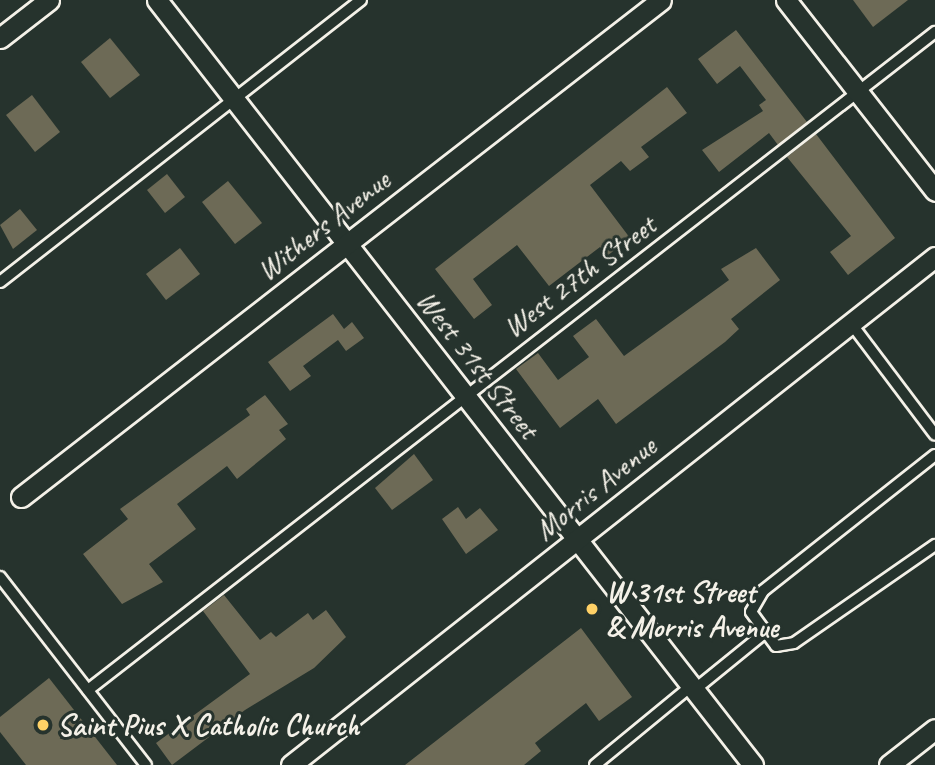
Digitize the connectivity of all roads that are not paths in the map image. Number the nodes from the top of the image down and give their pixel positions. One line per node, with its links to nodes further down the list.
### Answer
1 (49, 0): 7 (street)
2 (157, 0): 9 (street, West 31st Street)
3 (361, 0): 9 (lane)
4 (661, 0): 11 (street, Withers Avenue)
5 (786, 0): 8 (street)
6 (935, 32): 8 (lane, West 27th Street)
7 (0, 38)
8 (861, 92): 10 (street); 15 (lane, West 27th Street)
9 (236, 102): 11 (street, West 31st Street); 13 (lane)
10 (935, 191)
11 (347, 244): 15 (street, West 31st Street); 18 (street, Withers Avenue)
12 (935, 257): 14 (street, Morris Avenue)
13 (0, 282)
14 (850, 322): 16 (lane); 19 (street, Morris Avenue)
15 (464, 394): 19 (street, West 31st Street); 23 (lane, West 27th Street)
16 (935, 435)
17 (935, 455): 22 (lane)
18 (21, 497)
19 (578, 541): 24 (street, West 31st Street); 27 (street, Morris Avenue)
20 (935, 545): 22 (lane)
21 (0, 577): 23 (lane)
22 (762, 635): 24 (lane)
23 (88, 690): 26 (lane)
24 (691, 690): 28 (lane); 29 (street, West 31st Street)
25 (935, 729): 30 (street)
26 (146, 765)
27 (290, 765)
28 (595, 765)
29 (752, 765)
30 (889, 765)

